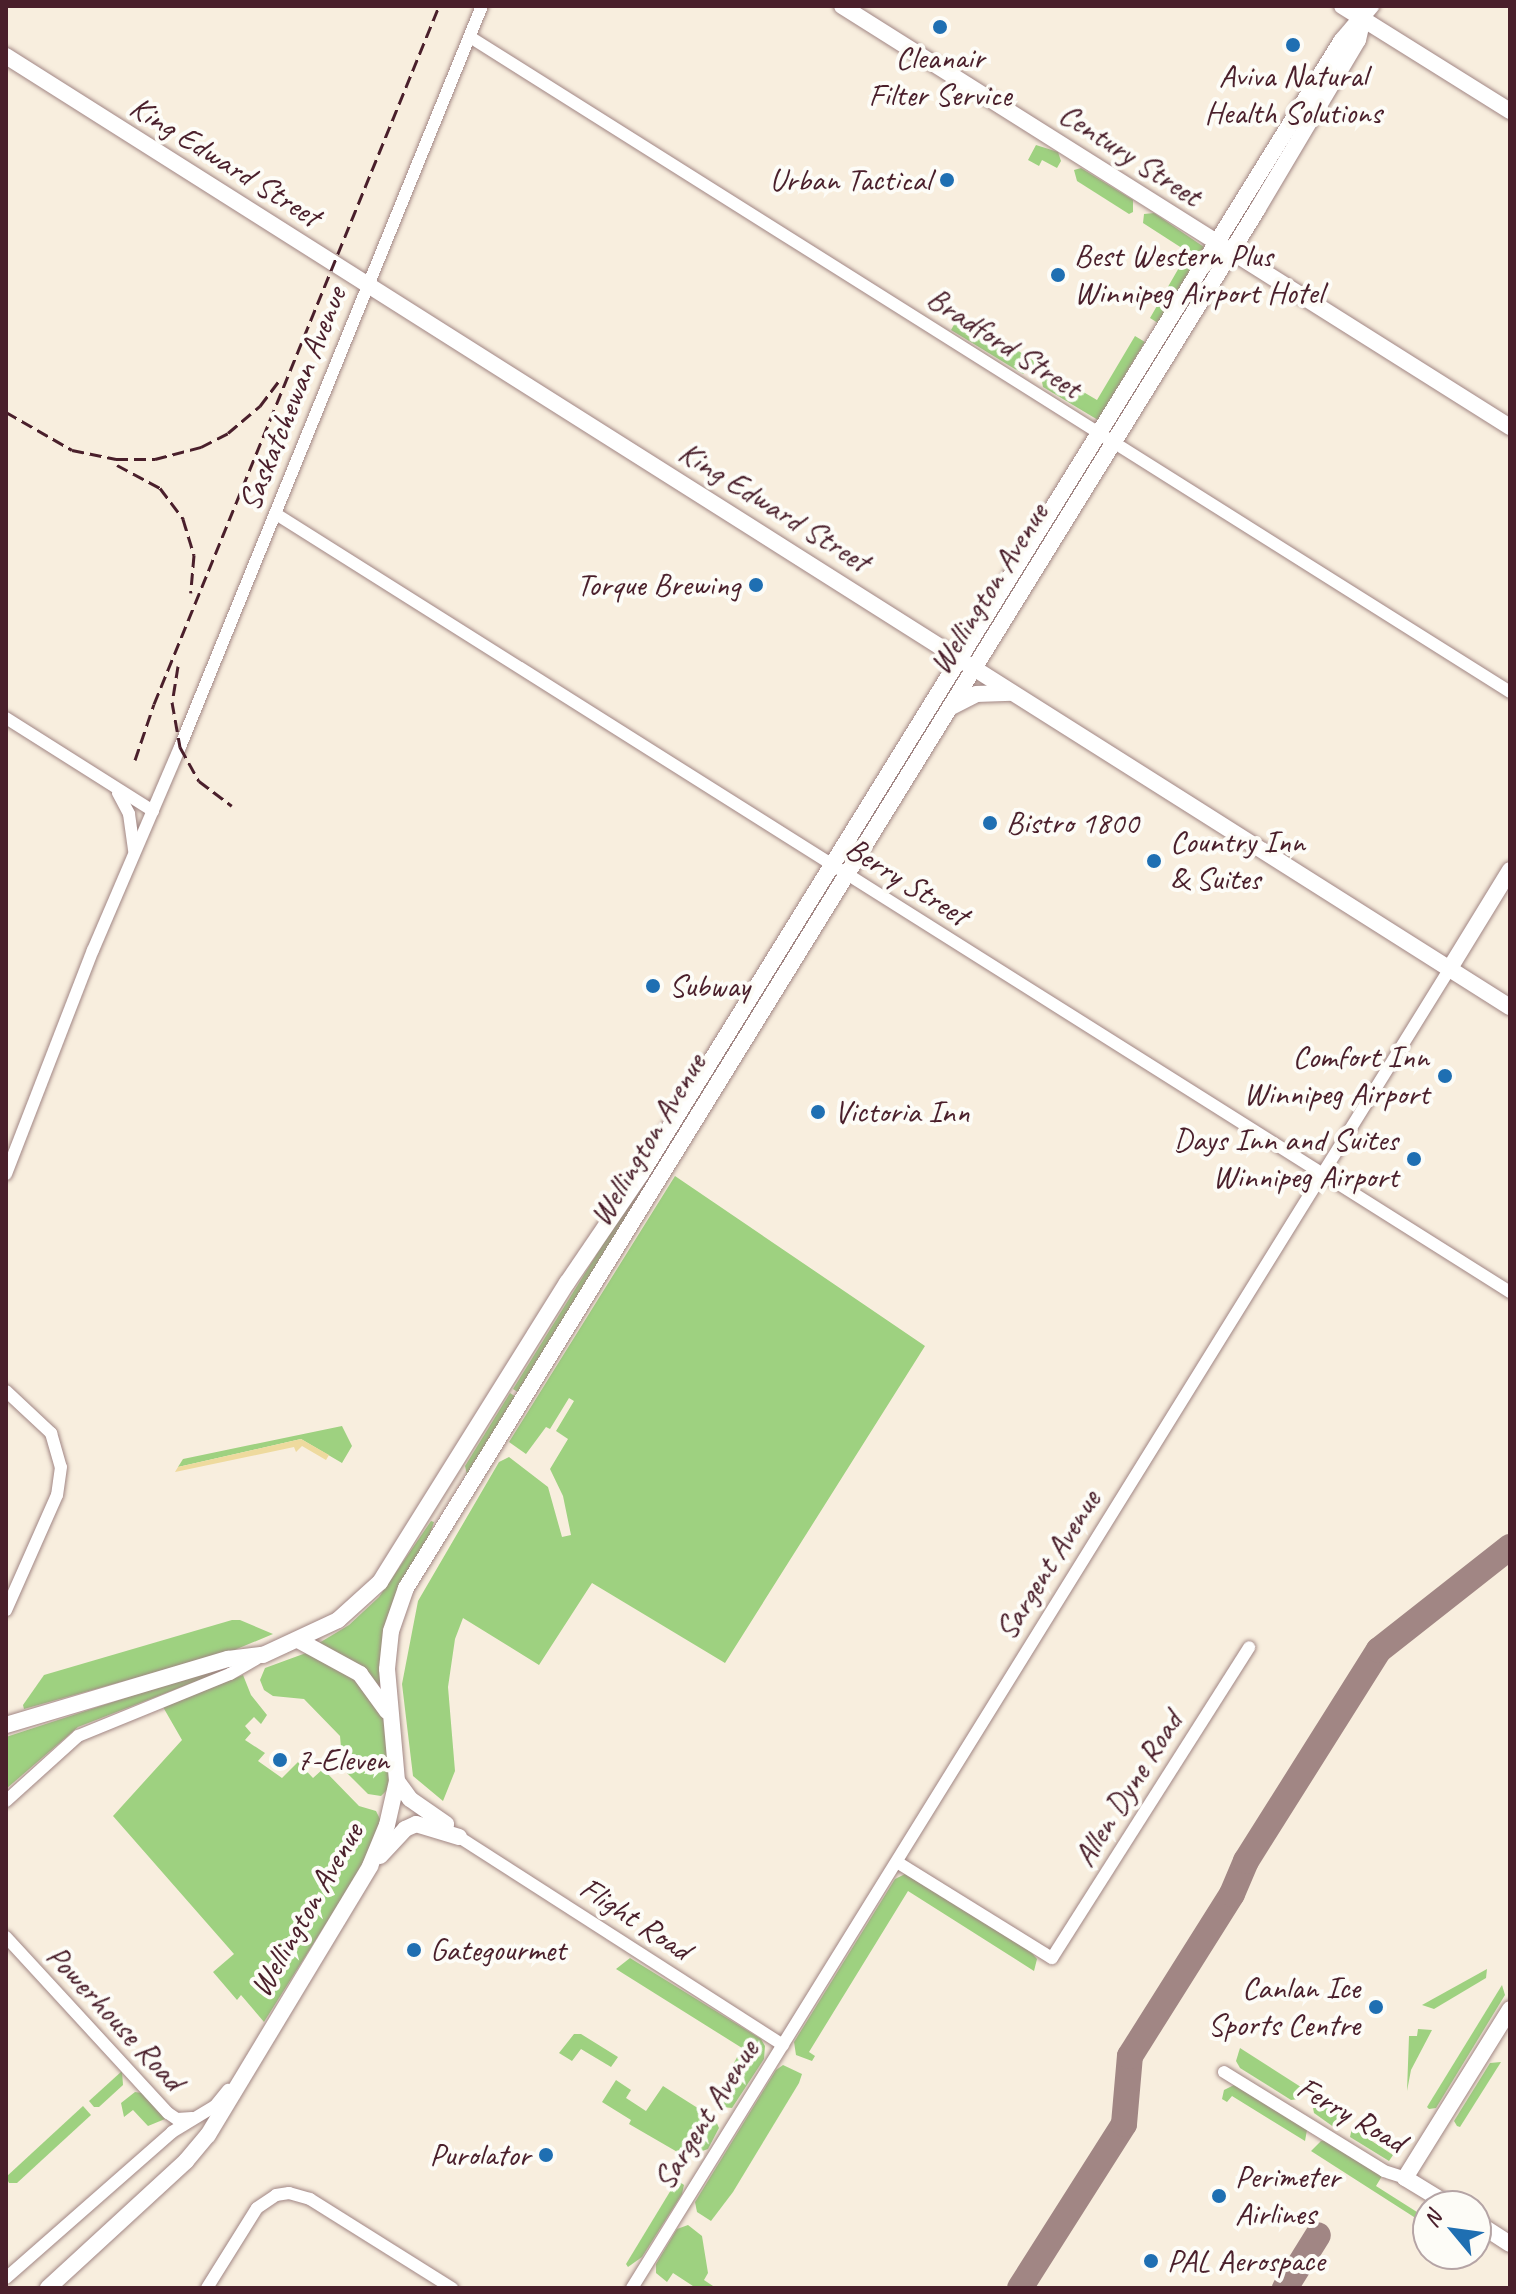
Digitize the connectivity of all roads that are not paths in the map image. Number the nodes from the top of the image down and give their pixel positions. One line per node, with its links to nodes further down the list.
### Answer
1 (482, 6): 5 (street, Saskatchewan Avenue)
2 (842, 6): 8 (main road, Century Street)
3 (1342, 6): 4 (main road)
4 (1367, 12): 7 (main road); 8 (main road, Wellington Avenue)
5 (470, 37): 9 (street, Saskatchewan Avenue); 11 (street, Bradford Street)
6 (6, 56): 9 (main road, King Edward Street)
7 (1510, 111)
8 (1223, 247): 10 (main road, Century Street); 11 (main road, Wellington Avenue)
9 (367, 285): 12 (street, Saskatchewan Avenue); 13 (main road, King Edward Street)
10 (1510, 427)
11 (1105, 439): 13 (main road, Wellington Avenue); 14 (street, Bradford Street)
12 (276, 514): 19 (street, Saskatchewan Avenue); 21 (street, Berry Street)
13 (968, 662): 15 (main road, King Edward Street); 16 (main road, Wellington Avenue); 21 (main road, Wellington Avenue)
14 (1510, 692)
15 (1015, 693): 16 (main road); 23 (main road, King Edward Street)
16 (945, 714): 21 (main road, Wellington Avenue)
17 (6, 718): 18 (street)
18 (111, 784): 19 (street); 20 (street)
19 (153, 811): 20 (street, Saskatchewan Avenue)
20 (135, 852): 26 (street, Saskatchewan Avenue)
21 (838, 869): 25 (main road, Wellington Avenue); 27 (street, Berry Street)
22 (1510, 870): 23 (main road, Sargent Avenue)
23 (1450, 968): 24 (main road, King Edward Street); 27 (street, Sargent Avenue)
24 (1510, 1007)
25 (664, 1152): 31 (main road, Wellington Avenue); 34 (main road, Wellington Avenue)
26 (6, 1174)
27 (1322, 1176): 28 (street, Berry Street); 40 (street, Sargent Avenue)
28 (1510, 1292)
29 (6, 1391): 30 (street)
30 (6, 1610)
31 (298, 1640): 33 (main road, Wellington Avenue); 34 (main road)
32 (1249, 1647): 40 (street, Allen Dyne Road)
33 (263, 1655): 35 (main road, Wellington Avenue); 37 (street, Wellington Avenue)
34 (392, 1720): 36 (main road, Wellington Avenue)
35 (6, 1725)
36 (397, 1781): 39 (main road); 41 (main road, Wellington Avenue)
37 (9, 1798): 38 (street)
38 (6, 1810)
39 (459, 1837): 41 (main road); 44 (street, Flight Road)
40 (897, 1862): 44 (street, Sargent Avenue)
41 (370, 1866): 45 (main road, Wellington Avenue)
42 (6, 1937): 47 (street, Powerhouse Road)
43 (1510, 2009): 48 (main road)
44 (783, 2045): 56 (street, Sargent Avenue)
45 (247, 2068): 47 (street); 53 (main road, Wellington Avenue)
46 (1224, 2072): 48 (street, Ferry Road)
47 (193, 2118): 52 (street)
48 (1405, 2178): 49 (main road, Ferry Road)
49 (1425, 2190)
50 (1492, 2232): 51 (main road)
51 (1510, 2244)
52 (6, 2278)
53 (48, 2288)
54 (207, 2288): 55 (street)
55 (452, 2288)
56 (632, 2288)

